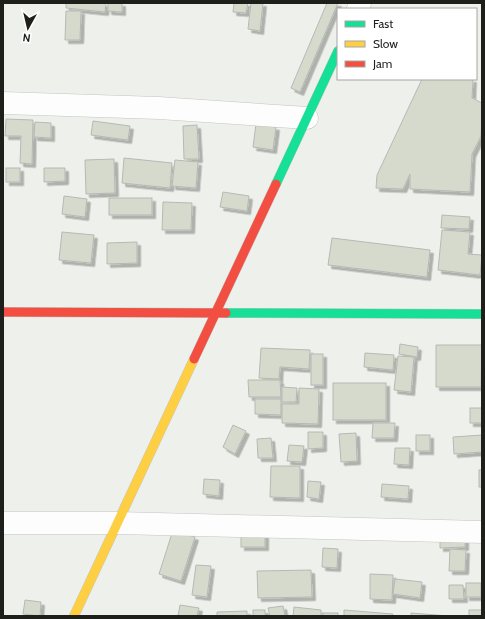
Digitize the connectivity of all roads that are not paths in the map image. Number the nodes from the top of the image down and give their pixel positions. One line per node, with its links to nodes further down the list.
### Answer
1 (337, 53): 3 (street)
2 (3, 103): 3 (street)
3 (307, 118): 5 (street)
4 (3, 312): 5 (street)
5 (215, 312): 6 (street); 8 (street)
6 (482, 314)
7 (3, 523): 8 (street)
8 (118, 523): 9 (street); 10 (street)
9 (482, 532)
10 (74, 616)

